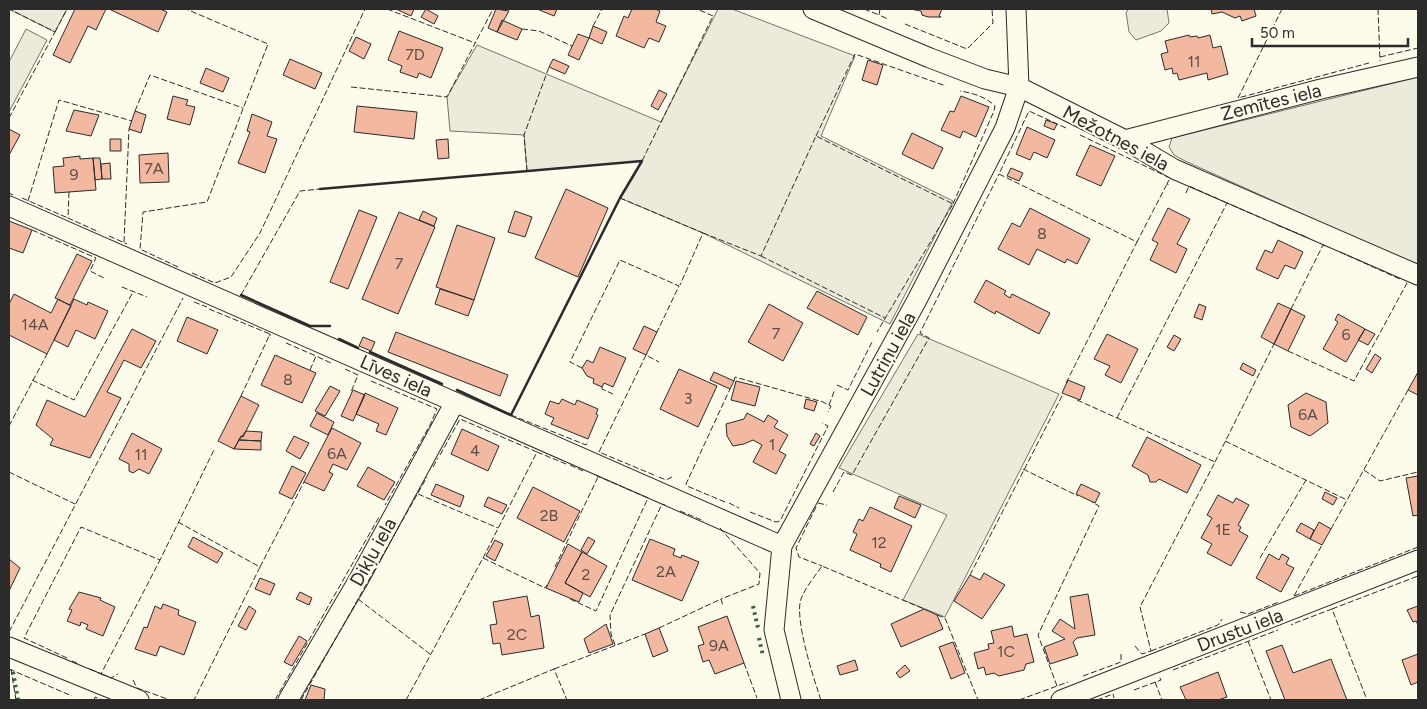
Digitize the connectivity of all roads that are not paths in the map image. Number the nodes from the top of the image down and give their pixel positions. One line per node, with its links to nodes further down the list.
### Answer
1 (813, 9): 4 (street, Mežotnes iela)
2 (1016, 9): 4 (street, Lutriņu iela)
3 (1418, 67): 5 (street, Zemītes iela)
4 (1019, 87): 5 (street, Mežotnes iela); 9 (street, Lutriņu iela)
5 (1125, 140): 7 (street, Mežotnes iela)
6 (9, 206): 8 (street, Līves iela)
7 (1418, 275)
8 (455, 402): 9 (street, Līves iela); 13 (street, Dikļu iela)
9 (782, 546): 14 (street, Lutriņu iela)
10 (1418, 560): 15 (street, Drustu iela)
11 (9, 647): 12 (street)
12 (139, 700)
13 (288, 700)
14 (791, 700)
15 (1061, 700)

